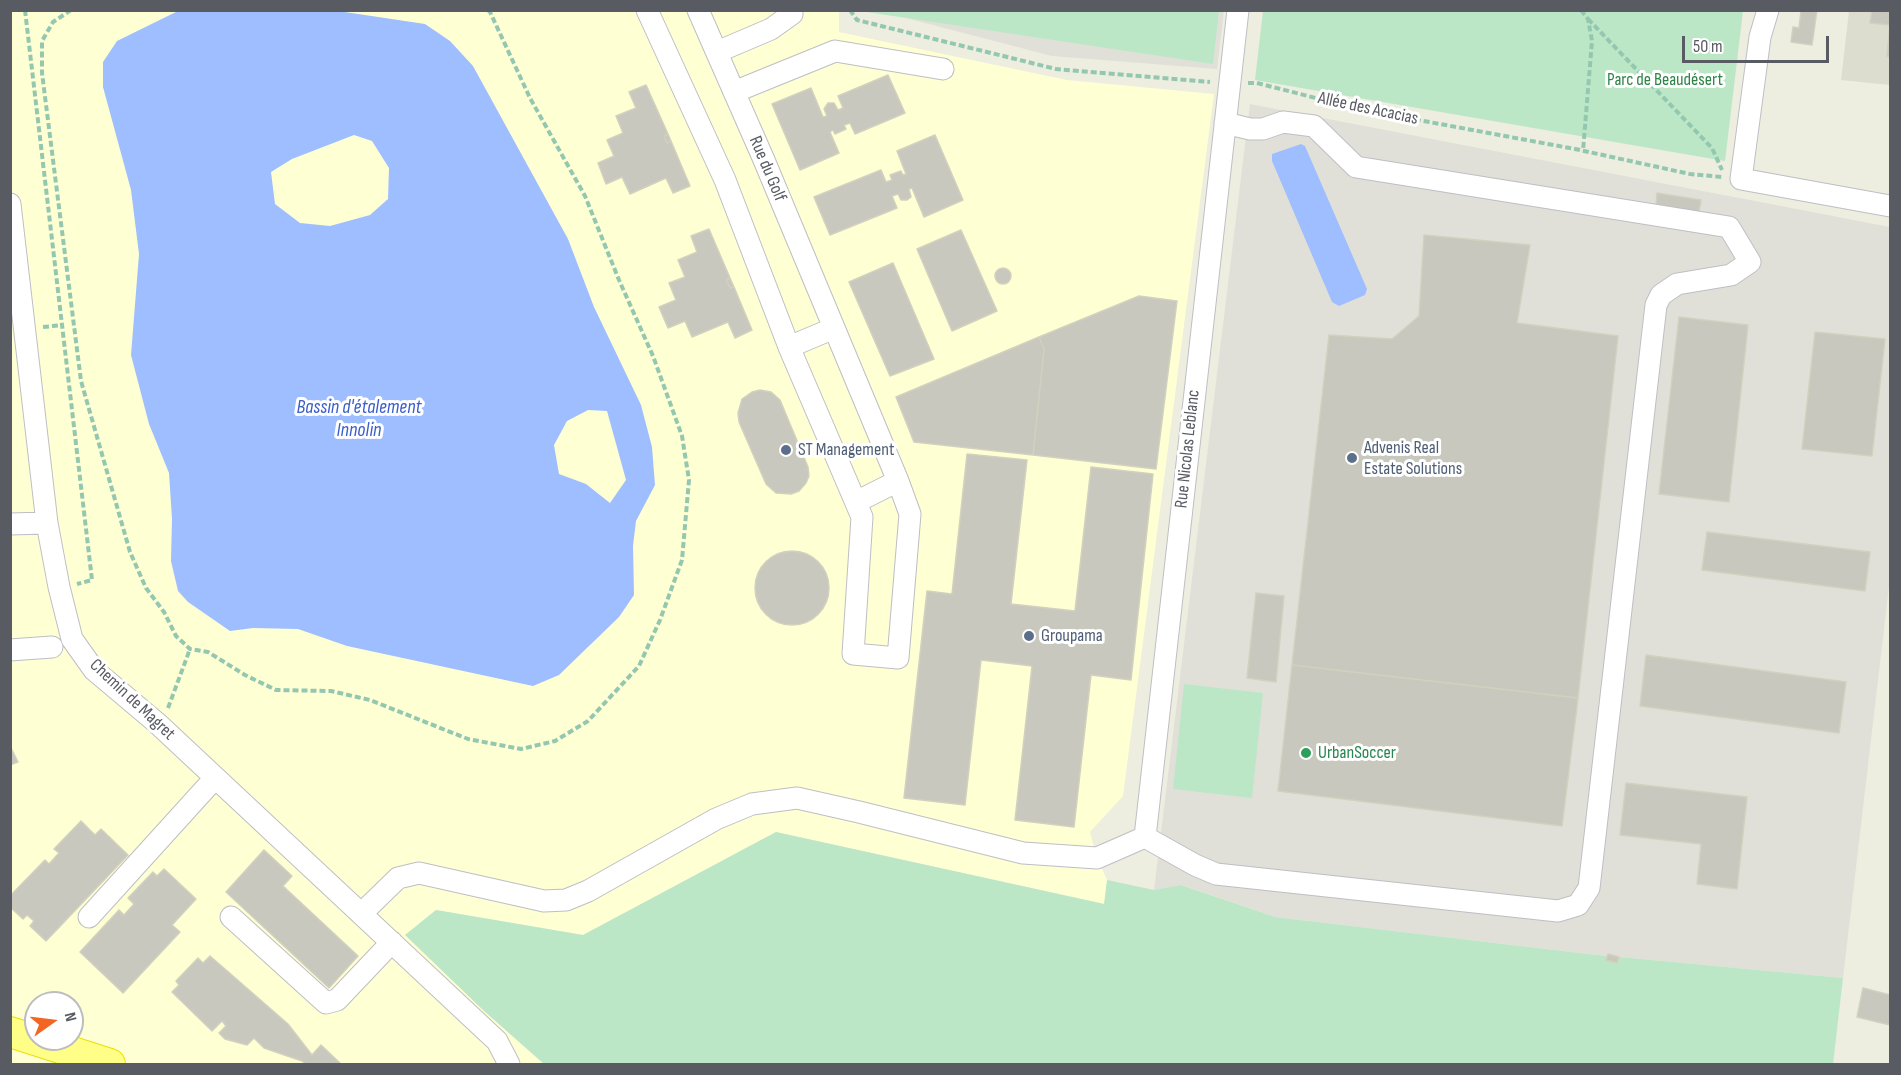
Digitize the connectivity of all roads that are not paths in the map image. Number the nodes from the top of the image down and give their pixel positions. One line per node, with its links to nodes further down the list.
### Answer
1 (647, 10): 13 (street)
2 (698, 10): 6 (street, Rue du Golf)
3 (792, 10): 6 (street)
4 (1238, 10): 9 (street, Rue Nicolas Leblanc)
5 (1768, 10): 11 (street)
6 (717, 52): 8 (street, Rue du Golf)
7 (943, 69): 8 (street)
8 (734, 92): 12 (street, Rue du Golf)
9 (1225, 123): 21 (street, Rue Nicolas Leblanc); 21 (street)
10 (10, 204): 16 (street, Chemin de Magret)
11 (1890, 206)
12 (834, 328): 13 (street); 14 (street, Rue du Golf)
13 (789, 346): 15 (street)
14 (898, 481): 15 (street); 15 (street, Rue du Golf)
15 (856, 502)
16 (47, 523): 17 (street); 20 (street, Chemin de Magret)
17 (10, 524)
18 (52, 647): 19 (street)
19 (10, 650)
20 (215, 778): 22 (street, Chemin de Magret); 23 (street)
21 (1144, 837): 22 (street)
22 (361, 914): 25 (street, Chemin de Magret)
23 (89, 917)
24 (231, 917): 25 (street)
25 (392, 942): 28 (street, Chemin de Magret)
26 (10, 1032): 27 (highway)
27 (110, 1065)
28 (509, 1065)

